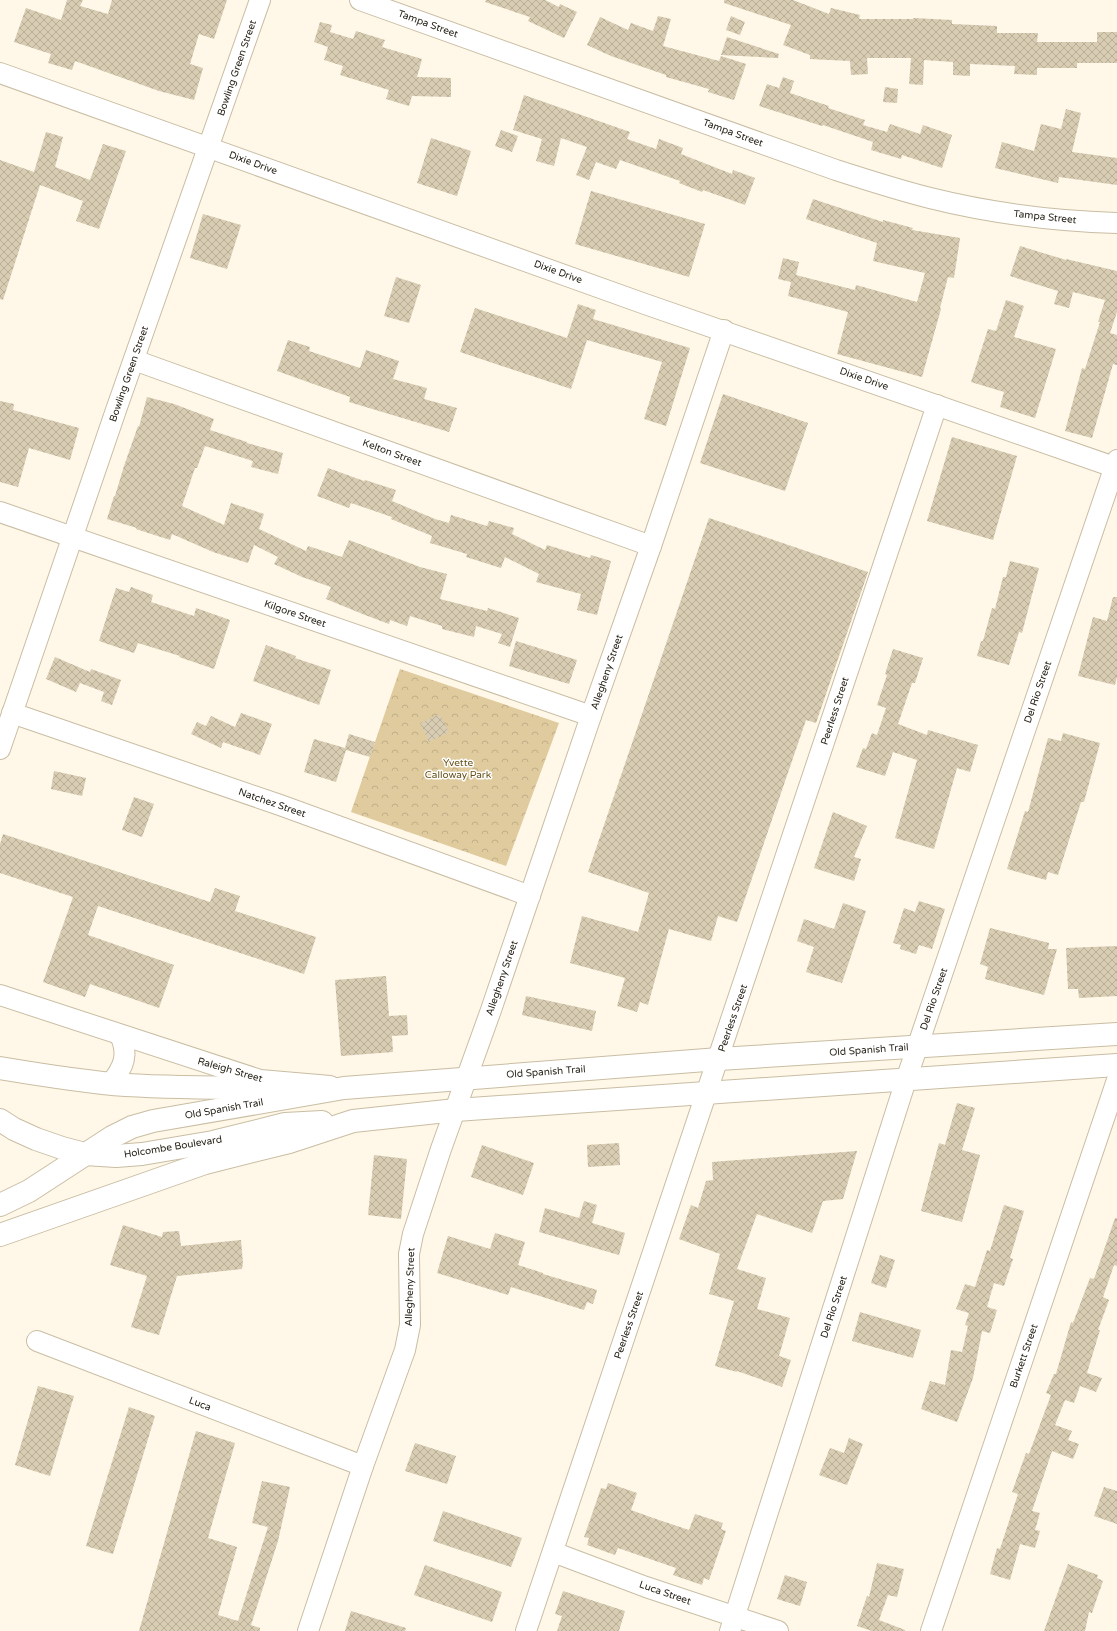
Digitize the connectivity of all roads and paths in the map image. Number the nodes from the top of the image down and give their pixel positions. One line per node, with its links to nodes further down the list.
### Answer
1 (260, 0): 4 (street, Bowling Green Street)
2 (360, 0): 5 (street, Tampa Street)
3 (0, 73): 4 (street, Dixie Drive)
4 (210, 148): 6 (street, Dixie Drive); 7 (street, Bowling Green Street)
5 (1117, 223)
6 (724, 330): 8 (street, Dixie Drive); 12 (street, Allegheny Street)
7 (134, 360): 11 (street, Bowling Green Street); 12 (street, Kelton Street)
8 (937, 405): 9 (street, Dixie Drive); 21 (street, Peerless Street)
9 (1116, 465): 20 (street, Del Rio Street)
10 (0, 512): 11 (street, Kilgore Street)
11 (73, 537): 13 (street, Bowling Green Street); 14 (street, Kilgore Street)
12 (651, 546): 14 (street, Allegheny Street)
13 (12, 713): 15 (street, Bowling Green Street); 16 (street, Natchez Street)
14 (591, 716): 16 (street, Allegheny Street)
15 (0, 749)
16 (530, 896): 24 (street, Allegheny Street)
17 (0, 995): 19 (street, Raleigh Street)
18 (1117, 1034): 20 (main road, Old Spanish Trail)
19 (120, 1035): 27 (street); 28 (street, Raleigh Street)
20 (917, 1047): 21 (main road, Old Spanish Trail); 25 (street, Del Rio Street)
21 (719, 1059): 24 (main road, Old Spanish Trail); 29 (street, Peerless Street)
22 (1117, 1065): 25 (main road)
23 (0, 1068): 27 (main road)
24 (467, 1078): 28 (main road, Old Spanish Trail); 30 (street, Allegheny Street)
25 (906, 1080): 29 (main road); 39 (street, Del Rio Street)
26 (1117, 1080): 43 (street, Burkett Street)
27 (111, 1083): 28 (main road)
28 (344, 1088): 33 (main road, Old Spanish Trail)
29 (707, 1093): 30 (main road); 38 (street, Peerless Street)
30 (456, 1110): 32 (main road); 37 (street, Allegheny Street)
31 (0, 1120): 33 (main road, Holcombe Boulevard)
32 (353, 1121): 33 (main road, Holcombe Boulevard); 35 (main road)
33 (85, 1154): 34 (main road, Old Spanish Trail)
34 (0, 1205)
35 (0, 1236)
36 (37, 1341): 37 (street, Luca)
37 (363, 1466): 40 (street, Allegheny Street)
38 (553, 1552): 39 (street, Luca Street); 41 (street, Peerless Street)
39 (732, 1624): 42 (street, Luca Street)
40 (308, 1631)
41 (526, 1631)
42 (778, 1631)
43 (932, 1631)

